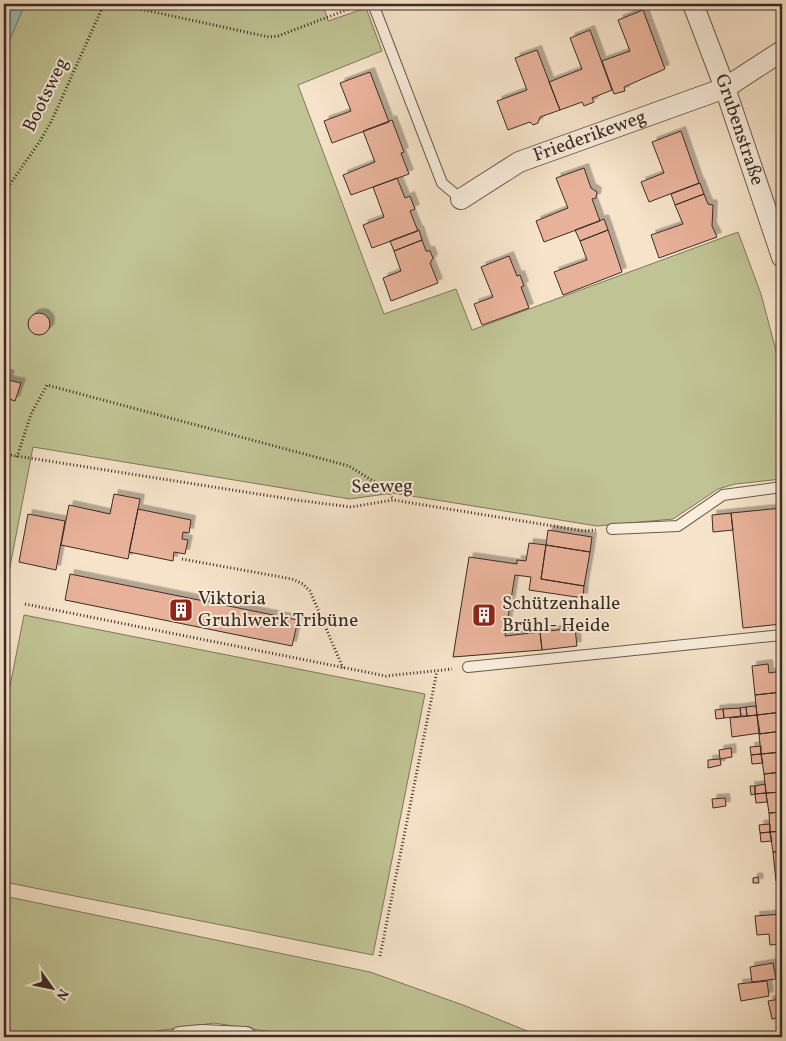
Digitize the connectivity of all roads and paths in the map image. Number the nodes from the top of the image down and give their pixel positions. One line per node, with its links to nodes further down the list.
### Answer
1 (104, 4): 8 (path, Bootsweg)
2 (117, 4): 3 (path)
3 (362, 4)
4 (372, 4): 9 (lane)
5 (693, 4): 7 (street, Grubenstraße)
6 (782, 51): 7 (street, Friederikeweg)
7 (725, 88): 9 (street, Friederikeweg); 10 (street, Grubenstraße)
8 (4, 193)
9 (461, 200)
10 (782, 256)
11 (4, 454): 12 (path, Seeweg)
12 (17, 456): 14 (path, Seeweg); 14 (path)
13 (782, 487): 15 (lane)
14 (393, 500): 15 (path, Seeweg)
15 (612, 529)
16 (182, 558): 20 (path)
17 (25, 604): 20 (path)
18 (782, 635): 19 (lane)
19 (468, 667): 21 (path)
20 (343, 668): 21 (path)
21 (437, 671): 22 (path)
22 (380, 956)
23 (180, 1037): 24 (street)
24 (246, 1037)

